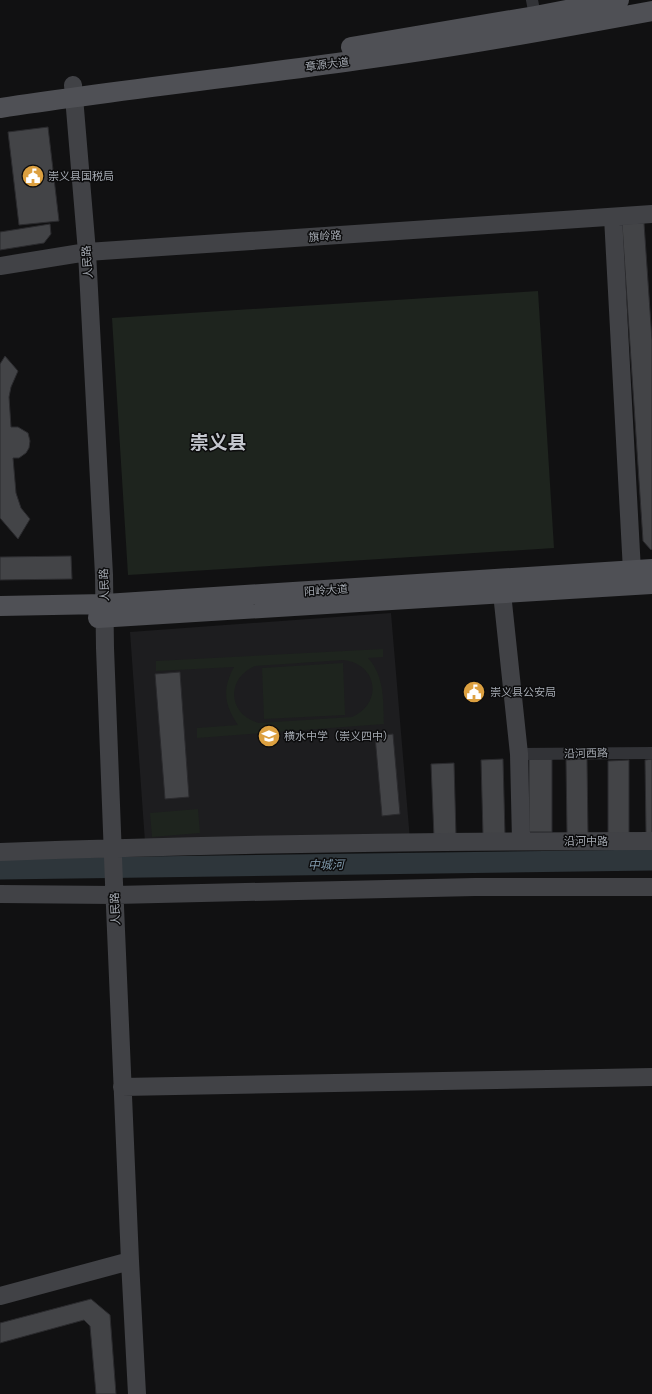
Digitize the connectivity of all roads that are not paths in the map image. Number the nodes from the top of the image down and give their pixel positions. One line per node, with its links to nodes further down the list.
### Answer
1 (619, 0): 2 (main road, 章源大道)
2 (533, 8): 4 (main road, 章源大道)
3 (652, 11): 4 (main road, 章源大道)
4 (74, 91): 5 (main road, 章源大道); 6 (main road, 章源大道); 9 (street, 人民路)
5 (0, 95)
6 (0, 108)
7 (652, 214): 8 (street, 旗岭路)
8 (613, 217): 9 (street, 旗岭路); 12 (street)
9 (86, 252): 10 (street, 旗岭路); 16 (street, 人民路)
10 (0, 266)
11 (652, 569): 12 (main road, 阳岭大道)
12 (632, 571): 16 (main road, 阳岭大道)
13 (652, 584): 14 (main road, 阳岭大道)
14 (502, 593): 16 (main road, 阳岭大道); 19 (street)
15 (0, 606): 16 (main road, 阳岭大道)
16 (105, 611): 17 (main road, 阳岭大道); 23 (street, 人民路)
17 (0, 619)
18 (652, 753): 19 (street, 沿河西路)
19 (519, 754): 20 (street)
20 (521, 841): 21 (street, 沿河中路); 23 (street, 沿河中路)
21 (652, 841)
22 (0, 852): 23 (street, 沿河中路)
23 (113, 852): 25 (street, 人民路)
24 (652, 887): 25 (street)
25 (114, 889): 26 (street); 28 (street, 人民路)
26 (0, 894)
27 (652, 1076): 28 (street)
28 (122, 1086): 29 (street, 人民路)
29 (130, 1261): 30 (street); 31 (street, 人民路)
30 (0, 1296)
31 (137, 1394)

